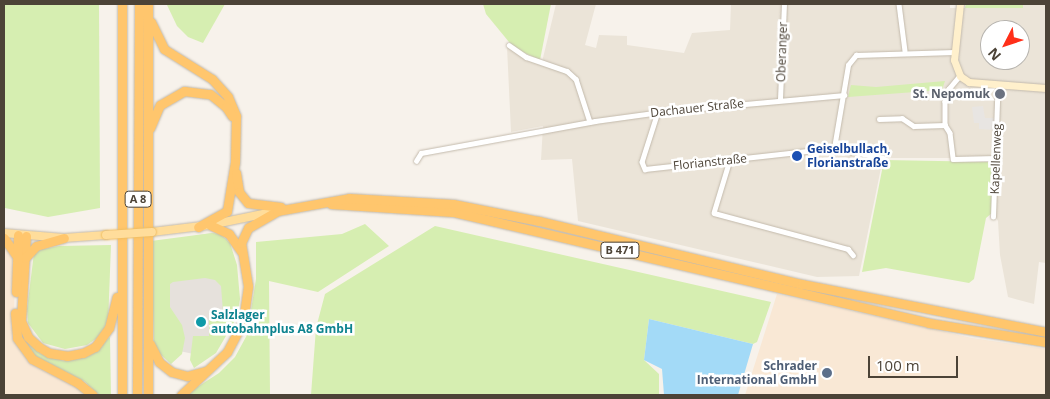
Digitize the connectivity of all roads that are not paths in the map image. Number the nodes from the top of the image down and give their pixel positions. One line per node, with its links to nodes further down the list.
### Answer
1 (122, 4): 39 (highway, A 8)
2 (784, 4): 12 (street, Oberanger)
3 (899, 4): 7 (street)
4 (960, 4): 8 (street)
5 (145, 5): 18 (highway); 19 (highway); 46 (highway, A 8)
6 (509, 45): 16 (street)
7 (905, 51): 8 (street); 11 (street)
8 (954, 52): 9 (street)
9 (960, 76): 10 (street); 17 (street)
10 (1046, 88)
11 (844, 95): 12 (street, Dachauer Straße); 20 (street)
12 (780, 99): 14 (street, Dachauer Straße)
13 (997, 100): 22 (street, Kapellenweg)
14 (658, 112): 16 (street, Dachauer Straße); 23 (street, Florianstraße)
15 (879, 119): 17 (street)
16 (590, 122): 24 (street, Dachauer Straße)
17 (944, 125): 22 (street)
18 (236, 127): 19 (highway); 25 (highway)
19 (147, 143): 41 (highway)
20 (834, 148): 21 (street, Florianstraße); 23 (street, Florianstraße)
21 (883, 158)
22 (996, 158): 29 (street, Kapellenweg)
23 (730, 160): 37 (street)
24 (416, 161)
25 (234, 178): 27 (highway); 31 (highway)
26 (319, 203): 27 (highway, B 471); 40 (highway, B 471); 42 (highway, B 471)
27 (296, 207): 28 (highway, B 471)
28 (277, 211): 30 (main road, B 471); 36 (highway)
29 (993, 217)
30 (210, 225): 31 (main road, B 471); 36 (highway)
31 (198, 227): 35 (main road, B 471, bridge)
32 (4, 233): 33 (main road, B 471)
33 (22, 235): 35 (main road, B 471); 38 (highway)
34 (4, 238): 38 (highway)
35 (64, 238): 38 (highway)
36 (242, 251): 43 (highway)
37 (853, 255)
38 (21, 259): 39 (highway); 44 (highway)
39 (120, 288): 45 (highway, A 8)
40 (1046, 332)
41 (148, 334): 43 (highway); 47 (highway)
42 (1046, 342)
43 (211, 369): 48 (highway)
44 (93, 395)
45 (122, 395)
46 (137, 395)
47 (148, 395)
48 (181, 395)

